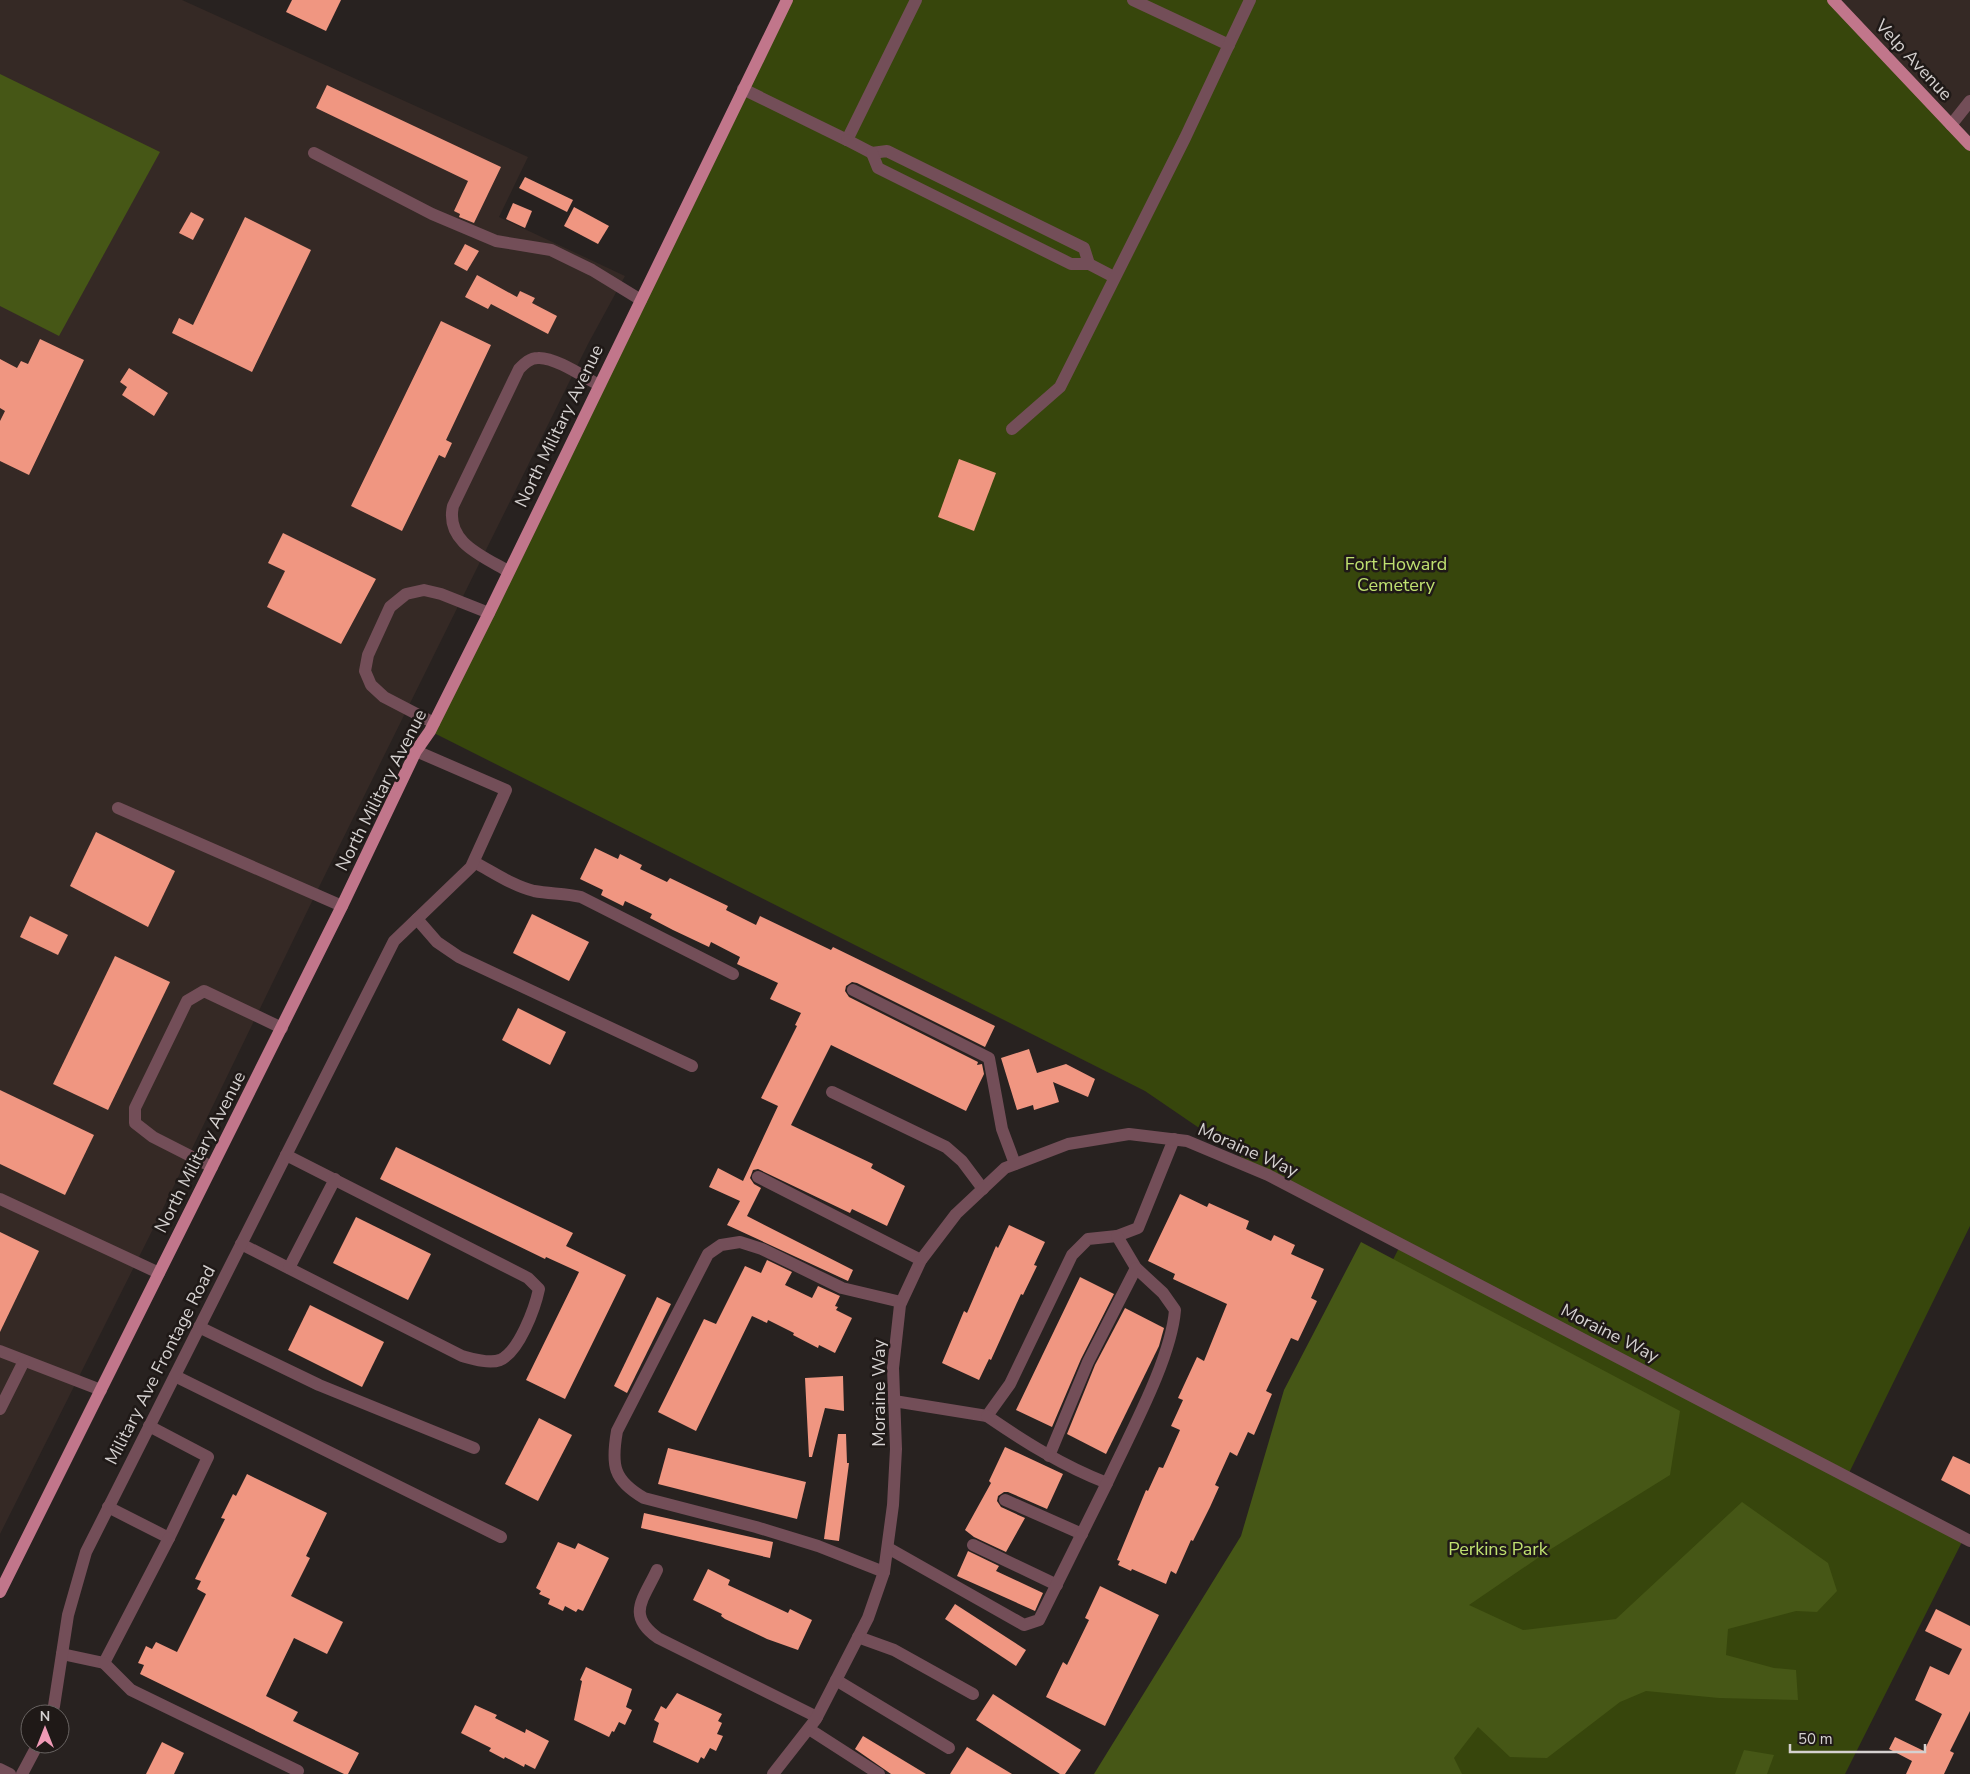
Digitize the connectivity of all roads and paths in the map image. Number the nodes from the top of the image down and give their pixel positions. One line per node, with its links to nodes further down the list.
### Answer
1 (787, 0): 7 (main road, North Military Avenue)
2 (916, 0): 10 (street)
3 (1133, 0): 6 (street)
4 (1250, 0): 6 (street)
5 (1833, 0): 9 (main road, Velp Avenue)
6 (1229, 45): 15 (street)
7 (743, 89): 10 (street); 16 (main road, North Military Avenue)
8 (1970, 101): 9 (street)
9 (1951, 124): 11 (main road, Velp Avenue)
10 (847, 140): 13 (street)
11 (1970, 145)
12 (314, 153): 16 (street)
13 (872, 153): 14 (street); 14 (street)
14 (1089, 264): 15 (street)
15 (1114, 277): 18 (street)
16 (641, 300): 17 (main road, North Military Avenue)
17 (599, 385): 19 (main road, North Military Avenue); 19 (street)
18 (1012, 429)
19 (508, 571): 20 (main road, North Military Avenue)
20 (489, 613): 21 (main road, North Military Avenue); 21 (street)
21 (434, 723): 22 (main road, North Military Avenue)
22 (416, 751): 24 (street, Military Ave Frontage Road); 25 (main road, North Military Avenue)
23 (118, 808): 25 (street)
24 (474, 862): 26 (street, Military Ave Frontage Road); 27 (street)
25 (342, 906): 29 (main road, North Military Avenue)
26 (417, 919): 30 (street); 33 (street, Military Ave Frontage Road)
27 (733, 974)
28 (853, 990): 34 (street)
29 (282, 1028): 35 (main road, North Military Avenue); 35 (street)
30 (692, 1066)
31 (832, 1092): 38 (street)
32 (1174, 1139): 34 (street, Moraine Way); 40 (street); 64 (street, Moraine Way)
33 (286, 1155): 37 (street); 41 (street, Military Ave Frontage Road)
34 (1015, 1164): 38 (street, Moraine Way)
35 (212, 1167): 45 (main road, North Military Avenue)
36 (758, 1177): 42 (street)
37 (335, 1179): 43 (street); 43 (street)
38 (983, 1189): 42 (street, Moraine Way)
39 (0, 1199): 45 (street)
40 (1117, 1236): 44 (street); 54 (street)
41 (241, 1244): 43 (street); 47 (street, Military Ave Frontage Road)
42 (921, 1260): 46 (street, Moraine Way)
43 (289, 1268)
44 (1136, 1268): 57 (street); 58 (street)
45 (159, 1274): 51 (main road, North Military Avenue)
46 (901, 1302): 52 (street, Moraine Way); 68 (street)
47 (199, 1327): 50 (street, Military Ave Frontage Road); 56 (street)
48 (0, 1351): 49 (street)
49 (24, 1361): 51 (street); 53 (street)
50 (174, 1376): 55 (street, Military Ave Frontage Road); 62 (street)
51 (101, 1390): 70 (main road, North Military Avenue)
52 (894, 1401): 54 (street); 66 (street, Moraine Way)
53 (0, 1409)
54 (986, 1416): 57 (street)
55 (149, 1426): 60 (street, Military Ave Frontage Road); 63 (street)
56 (474, 1448)
57 (1049, 1456): 58 (street)
58 (1107, 1483): 61 (street)
59 (1005, 1500): 61 (street)
60 (108, 1507): 63 (street); 72 (street, Military Ave Frontage Road)
61 (1082, 1534): 69 (street)
62 (501, 1537)
63 (169, 1538): 73 (street)
64 (1970, 1541)
65 (972, 1545): 69 (street)
66 (888, 1548): 68 (street, Moraine Way); 69 (street)
67 (657, 1570): 77 (street)
68 (884, 1572): 71 (street, Moraine Way)
69 (1057, 1585)
70 (0, 1592)
71 (858, 1638): 74 (street, Moraine Way); 75 (street)
72 (62, 1654): 73 (street); 76 (street, Military Ave Frontage Road)
73 (104, 1663): 82 (street)
74 (836, 1680): 77 (street, Moraine Way); 79 (street)
75 (973, 1694)
76 (54, 1704)
77 (817, 1718): 78 (street, Moraine Way)
78 (808, 1729): 85 (street, Moraine Way); 86 (street)
79 (949, 1748)
80 (33, 1754): 84 (street)
81 (0, 1769): 83 (street)
82 (298, 1771)
83 (10, 1774)
84 (22, 1774)
85 (773, 1774)
86 (879, 1774)

